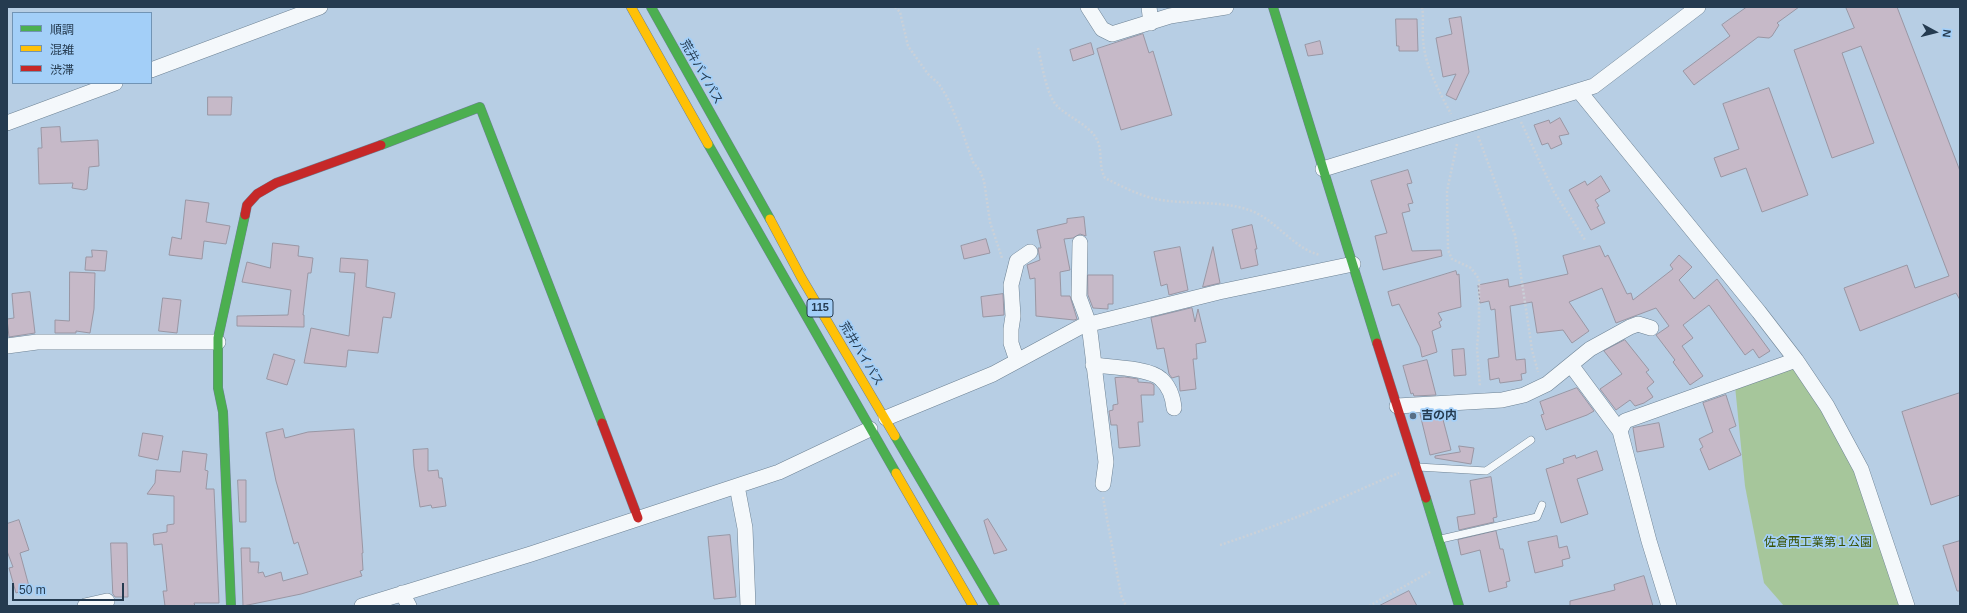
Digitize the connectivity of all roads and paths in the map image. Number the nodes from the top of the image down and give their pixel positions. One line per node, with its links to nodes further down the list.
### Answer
1 (320, 7): 13 (street)
2 (631, 7): 39 (main road, 115)
3 (651, 7): 38 (main road, 荒井バイパス / 115)
4 (895, 7): 25 (path)
5 (1088, 7): 11 (street)
6 (1149, 7): 11 (street)
7 (1226, 7): 11 (street)
8 (1273, 7): 20 (main road)
9 (1422, 7): 19 (path)
10 (1698, 7): 15 (street)
11 (1150, 23)
12 (1038, 48): 24 (path)
13 (152, 70)
14 (112, 84): 17 (street)
15 (1579, 91): 16 (street); 30 (street)
16 (1515, 111): 18 (street); 21 (path)
17 (7, 123)
18 (1473, 124): 19 (street); 34 (path)
19 (1458, 128): 20 (street); 35 (path)
20 (1323, 169): 24 (main road)
21 (1585, 240)
22 (1080, 243): 26 (street)
23 (1030, 252): 25 (street)
24 (1346, 265): 26 (street); 36 (main road)
25 (1014, 270): 31 (street)
26 (1089, 324): 31 (street); 32 (street)
27 (1651, 328): 33 (street)
28 (218, 342): 29 (street); 46 (main road); 53 (main road)
29 (7, 346)
30 (1796, 360): 40 (street); 62 (street)
31 (1017, 361): 38 (street)
32 (1094, 365): 37 (street); 43 (street)
33 (1571, 365): 34 (street); 40 (street)
34 (1542, 386): 35 (street)
35 (1481, 402): 36 (street)
36 (1397, 406): 42 (main road)
37 (1174, 408)
38 (886, 418): 57 (main road, 荒井バイパス / 115)
39 (870, 429): 44 (street); 56 (main road, 115)
40 (1620, 431): 61 (street)
41 (1531, 440): 42 (lane)
42 (1416, 467): 47 (main road); 48 (path)
43 (1103, 484): 58 (path)
44 (737, 486): 46 (street); 55 (street)
45 (1542, 505): 47 (lane)
46 (638, 518): 50 (street)
47 (1439, 540): 49 (main road)
48 (1220, 545)
49 (1446, 564): 59 (path); 60 (main road)
50 (406, 600): 54 (street)
51 (107, 601): 52 (street)
52 (85, 606)
53 (231, 606)
54 (362, 606)
55 (748, 606)
56 (973, 606)
57 (995, 606)
58 (1126, 606)
59 (1369, 606)
60 (1459, 606)
61 (1669, 606)
62 (1907, 606)

